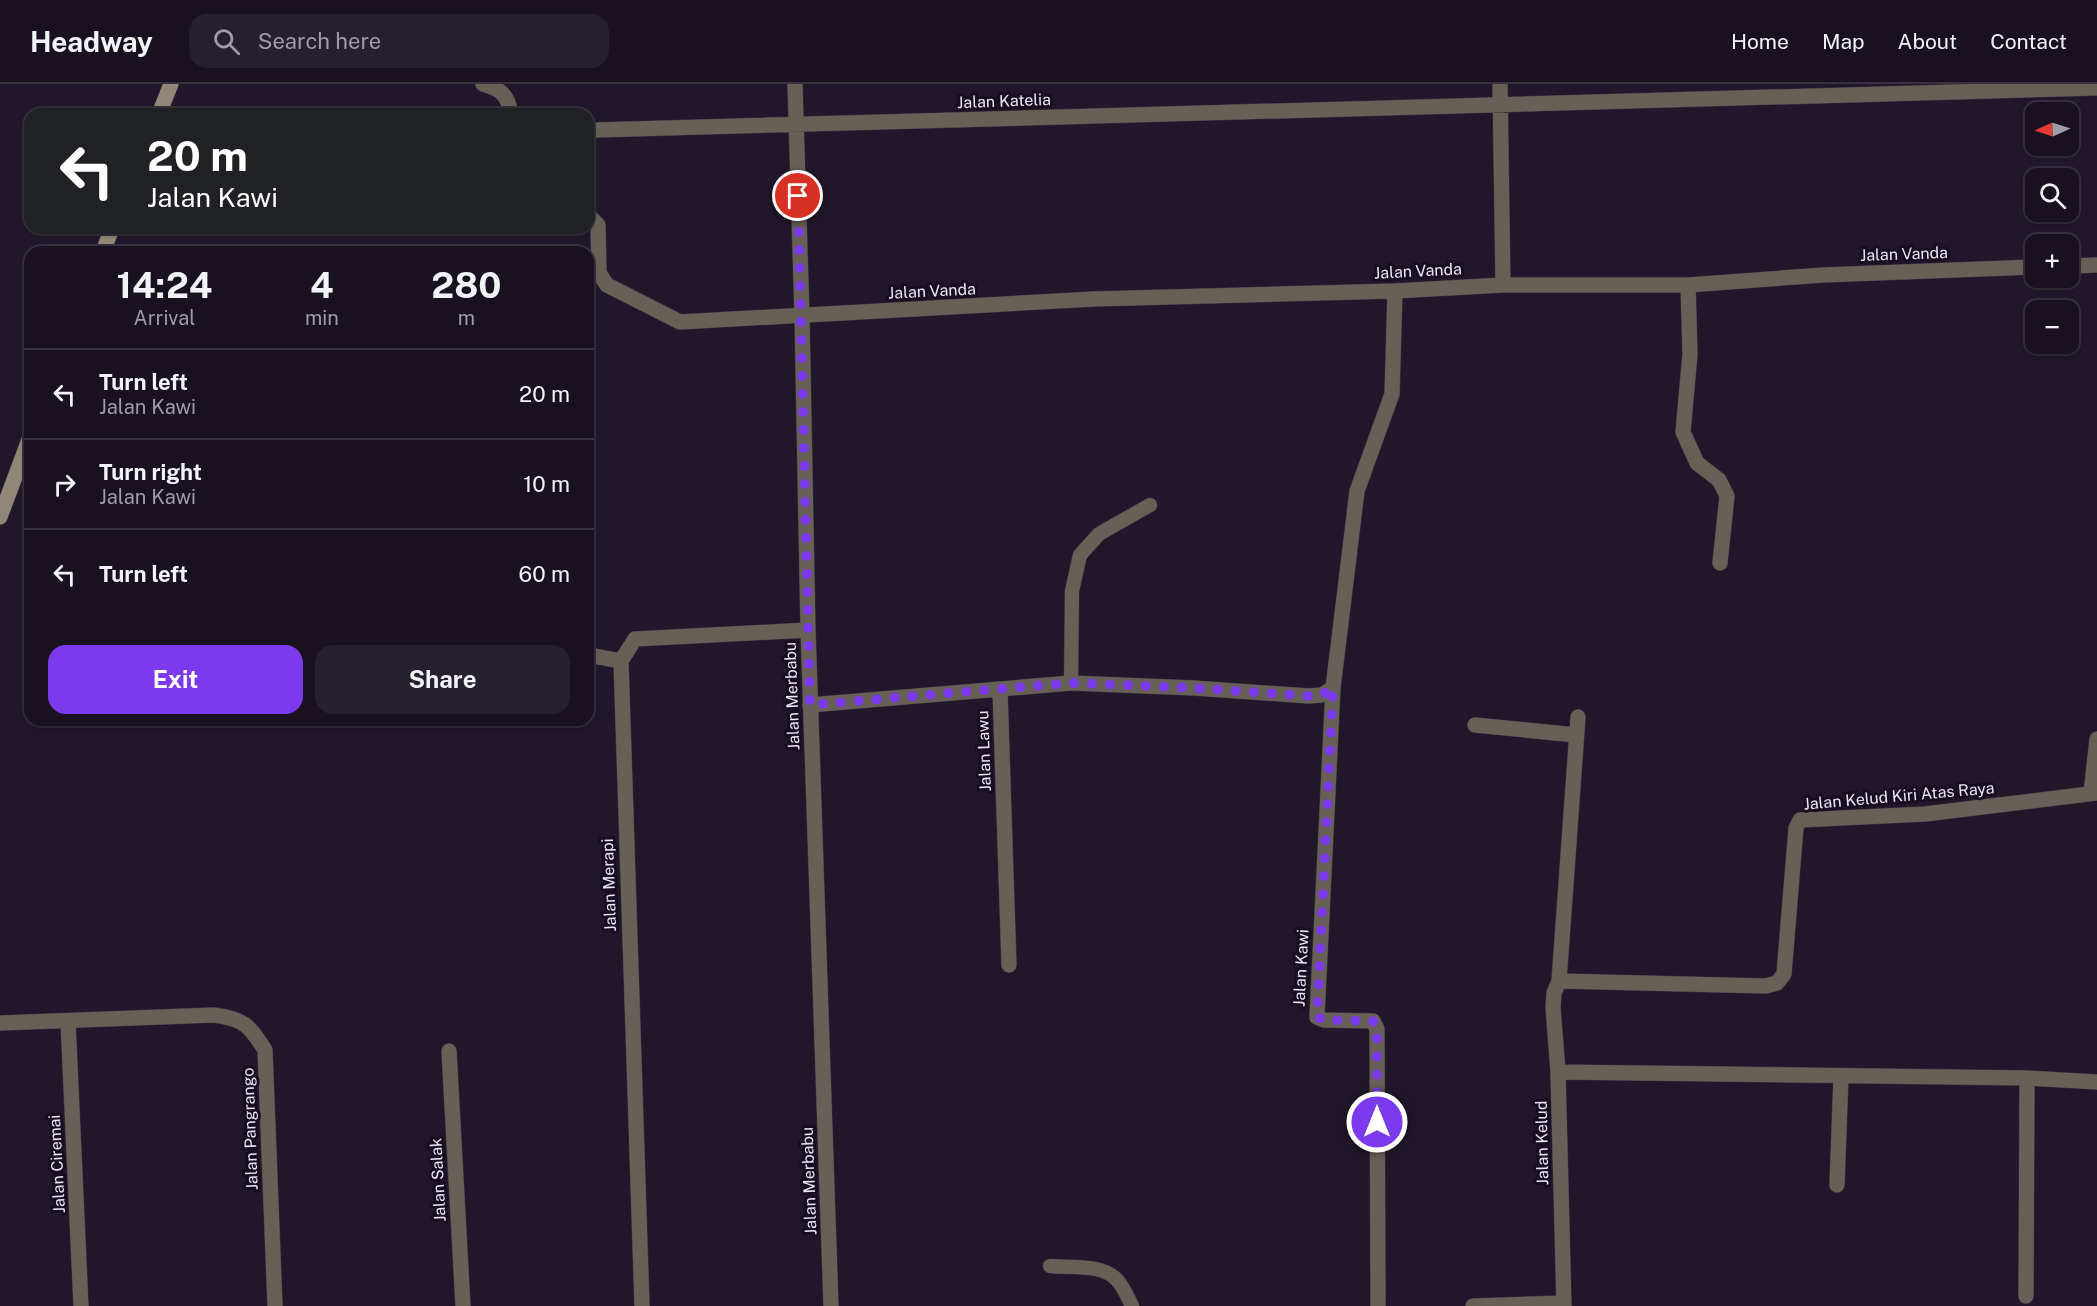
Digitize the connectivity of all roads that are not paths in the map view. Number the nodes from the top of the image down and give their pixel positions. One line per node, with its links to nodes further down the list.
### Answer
1 (171, 84): 7 (street)
2 (483, 84): 8 (street)
3 (795, 84): 9 (street, Jalan Merbabu)
4 (1500, 84): 6 (street)
5 (2097, 88): 6 (street, Jalan Katelia)
6 (1500, 104): 9 (street, Jalan Katelia); 15 (street)
7 (161, 108)
8 (510, 108)
9 (795, 125): 10 (street, Jalan Katelia); 18 (street, Jalan Merbabu)
10 (596, 130)
11 (594, 221): 18 (street, Jalan Vanda)
12 (2097, 265): 13 (street)
13 (2079, 266)
14 (2025, 267): 16 (street, Jalan Vanda)
15 (1503, 285): 16 (street, Jalan Vanda); 17 (street, Jalan Vanda)
16 (1688, 285): 22 (street)
17 (1395, 291): 18 (street, Jalan Vanda); 27 (street)
18 (802, 316): 23 (street, Jalan Merbabu)
19 (24, 466): 21 (street)
20 (1150, 506): 26 (lane)
21 (0, 517)
22 (1720, 563)
23 (808, 630): 25 (street); 29 (street, Jalan Merbabu)
24 (594, 656): 25 (street)
25 (621, 661): 51 (street, Jalan Merapi)
26 (1071, 683): 27 (street); 28 (street)
27 (1333, 688): 54 (street, Jalan Kawi)
28 (1000, 690): 29 (street, Jalan Lawu); 35 (street, Jalan Lawu)
29 (810, 705): 52 (street, Jalan Merbabu)
30 (1578, 717): 32 (street, Jalan Kelud)
31 (1475, 725): 32 (street)
32 (1576, 735): 36 (street, Jalan Kelud)
33 (2097, 739): 34 (street)
34 (2094, 793): 36 (street, Jalan Kelud Kiri Atas Raya)
35 (1009, 965)
36 (1559, 981): 40 (street, Jalan Kelud)
37 (68, 1021): 38 (street, Jalan Pangrango); 48 (street, Jalan Ciremai); 49 (street, Jalan Pangrango)
38 (0, 1023)
39 (449, 1051): 50 (street, Jalan Salak)
40 (1558, 1072): 41 (street); 47 (street, Jalan Kelud)
41 (1841, 1076): 42 (street); 44 (street)
42 (2027, 1078): 43 (street); 46 (street)
43 (2097, 1082)
44 (1837, 1185)
45 (1050, 1266): 53 (lane)
46 (2026, 1296)
47 (1564, 1305): 55 (street)
48 (81, 1306)
49 (275, 1306)
50 (463, 1306)
51 (642, 1306)
52 (831, 1306)
53 (1132, 1306)
54 (1378, 1306)
55 (1473, 1306)

